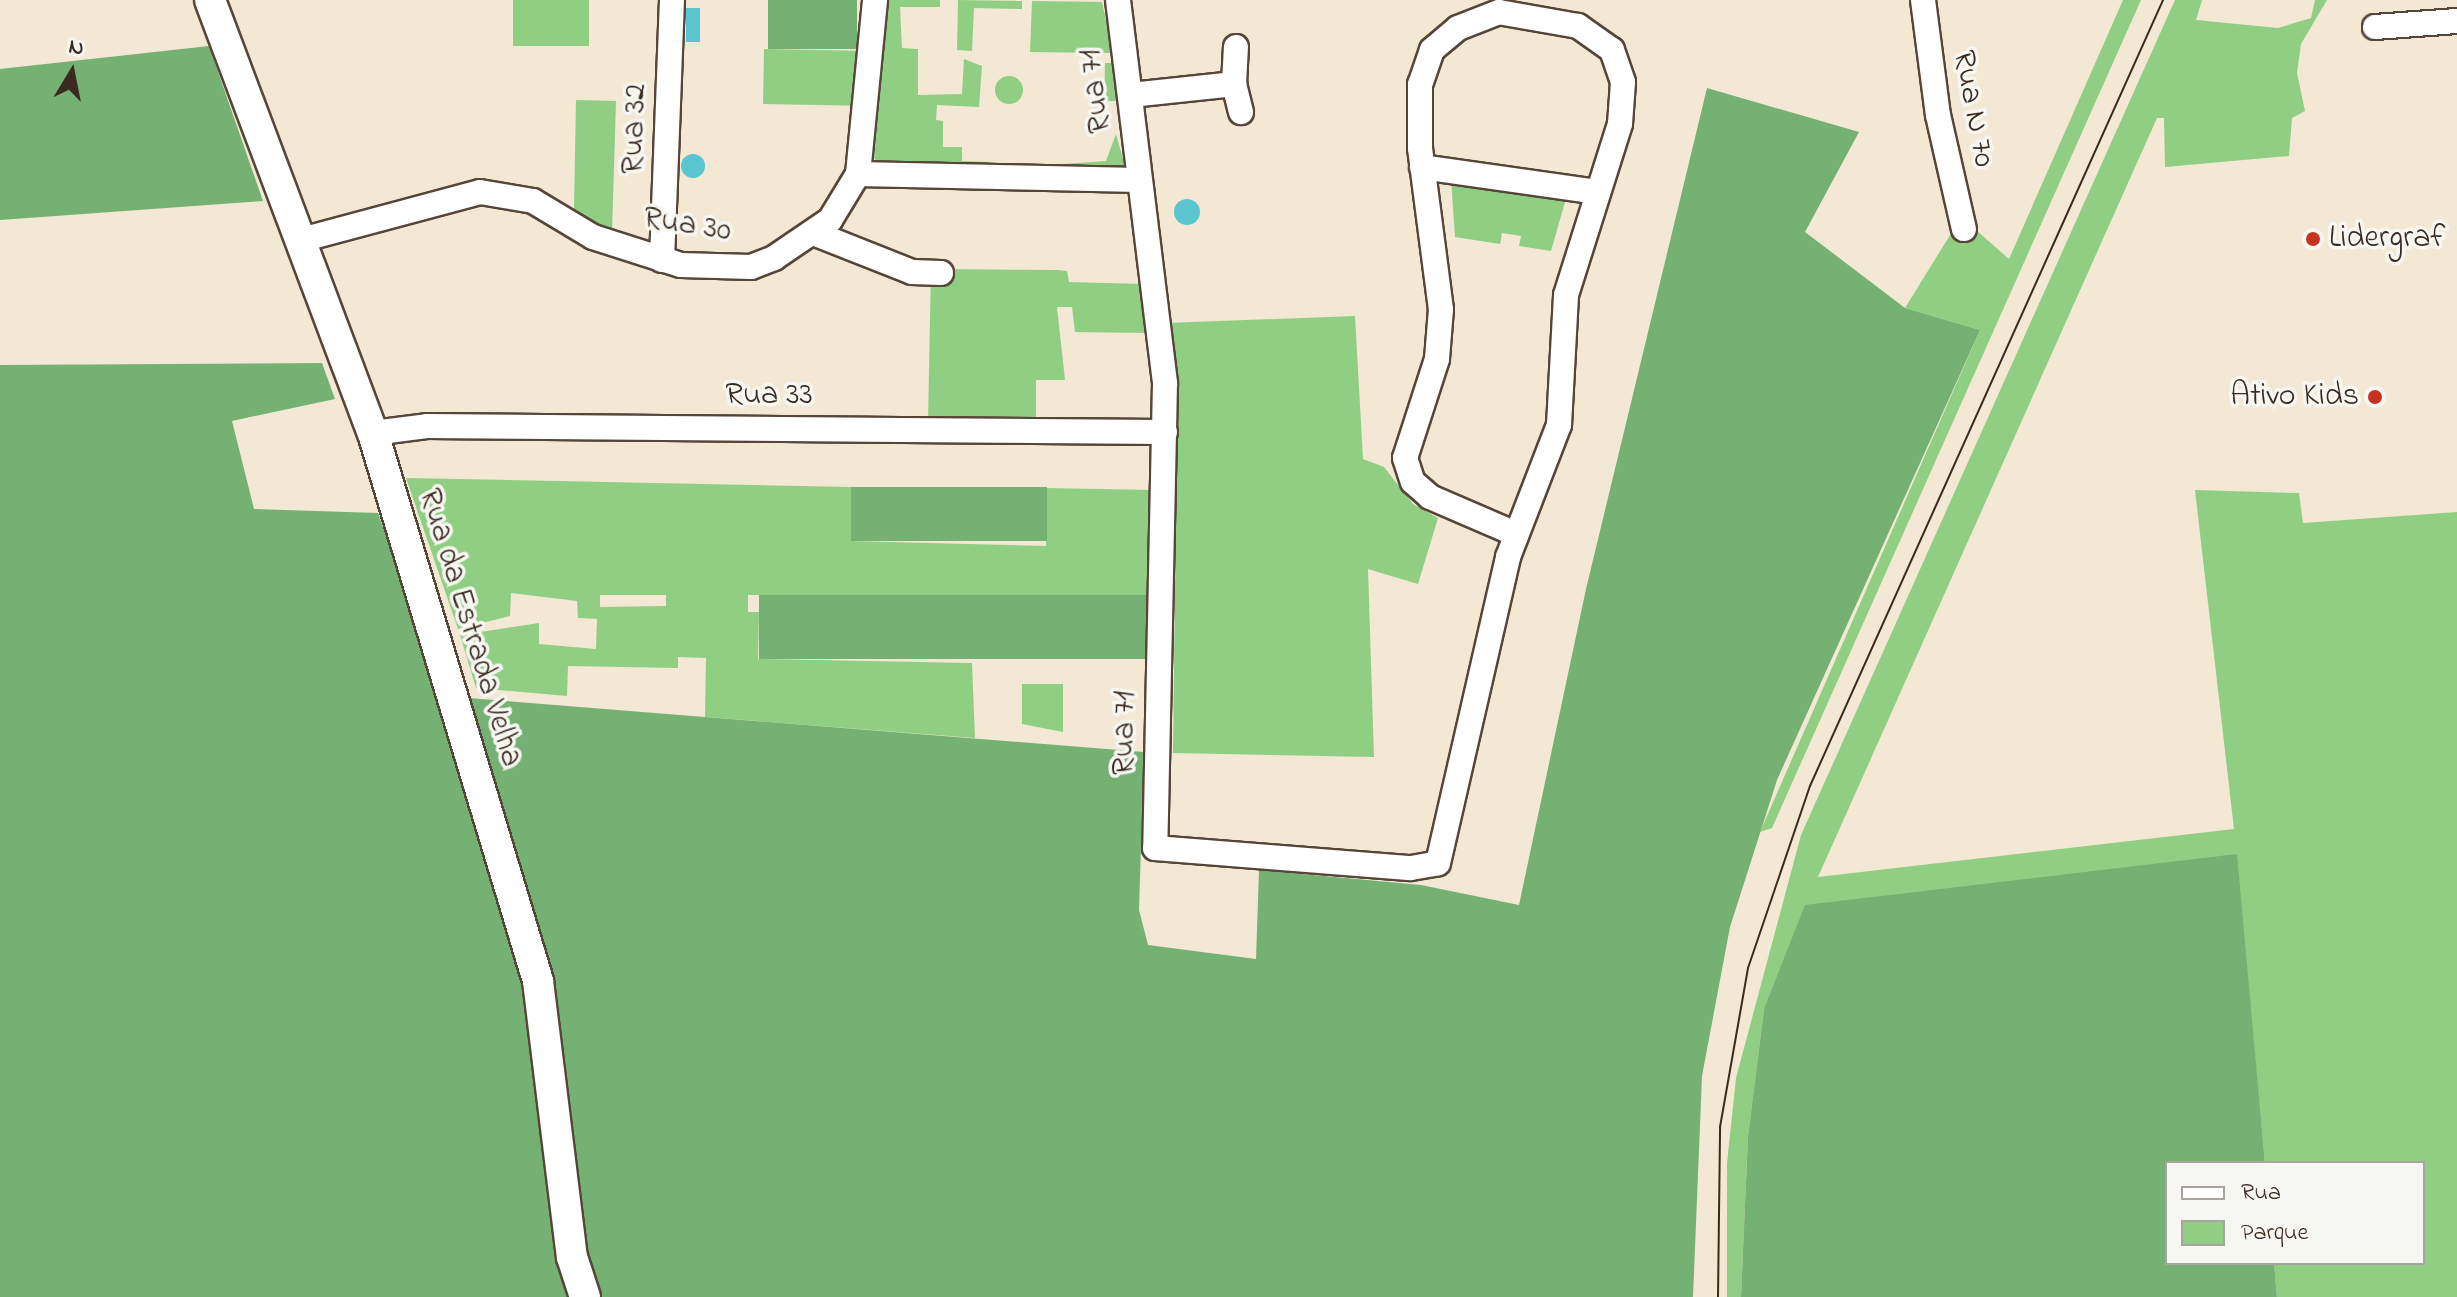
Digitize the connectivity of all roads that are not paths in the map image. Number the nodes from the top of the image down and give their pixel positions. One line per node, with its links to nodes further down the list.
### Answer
1 (210, 0): 19 (street, Rua da Estrada Velha)
2 (672, 0): 20 (street, Rua 32)
3 (875, 0): 14 (street)
4 (1118, 0): 11 (street, Rua 71)
5 (1923, 0): 17 (street, Rua N 70)
6 (1499, 6): 13 (street, Rua 71); 16 (street, Rua 71)
7 (2457, 21): 8 (street)
8 (2375, 27)
9 (1236, 47): 10 (street)
10 (1234, 84): 11 (street); 12 (street)
11 (1131, 95): 15 (street, Rua 71)
12 (1241, 112)
13 (1422, 167): 16 (street); 24 (street, Rua 71)
14 (858, 174): 15 (street); 18 (street, Rua 30)
15 (1139, 180): 22 (street, Rua 71)
16 (1597, 192): 24 (street, Rua 71)
17 (1964, 229)
18 (816, 234): 20 (street, Rua 30); 21 (street)
19 (301, 240): 20 (street, Rua 30); 23 (street, Rua da Estrada Velha)
20 (662, 260)
21 (941, 273)
22 (1165, 432): 23 (street, Rua 33); 24 (street, Rua 71)
23 (373, 433): 25 (street, Rua da Estrada Velha)
24 (1516, 534)
25 (585, 1297)

